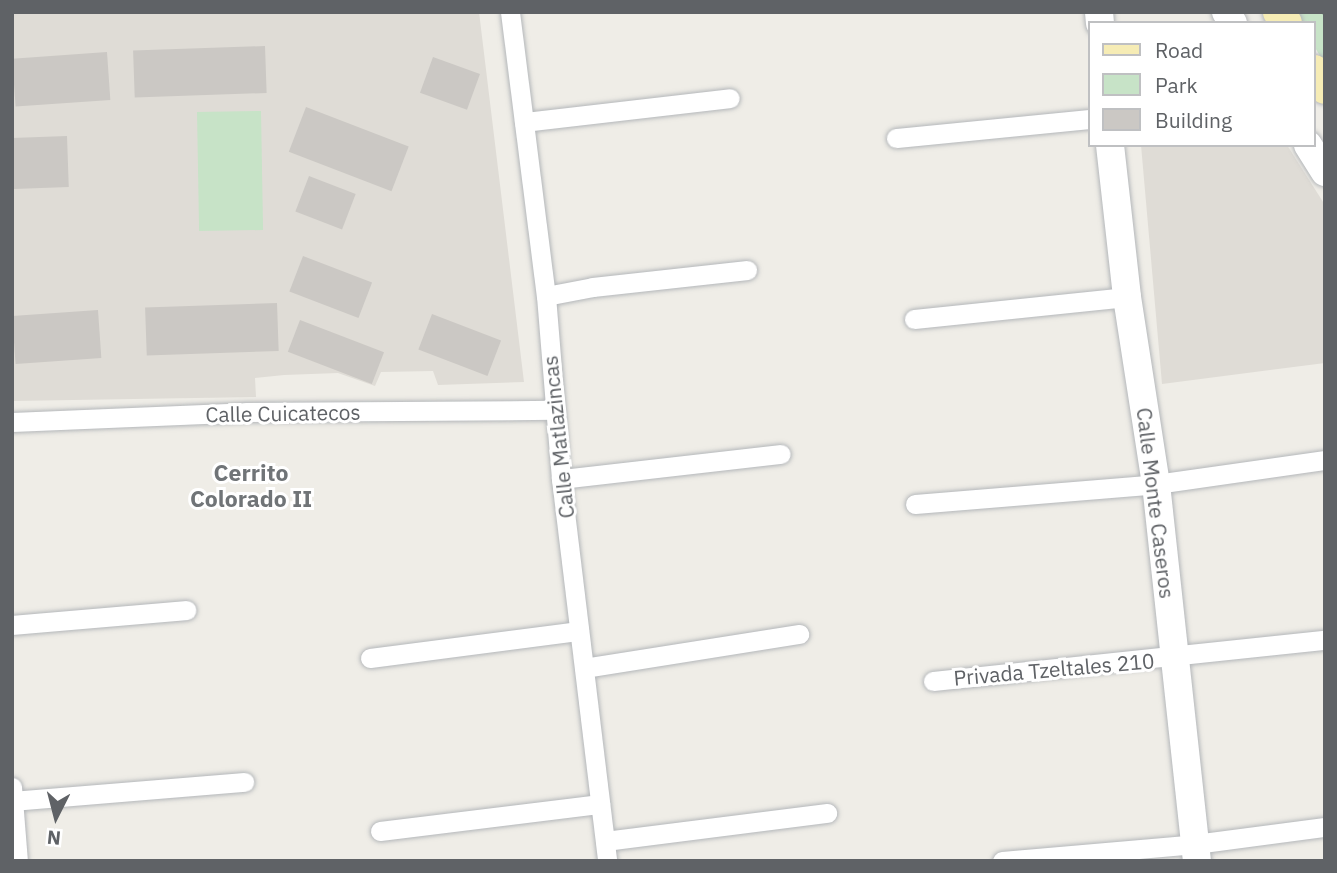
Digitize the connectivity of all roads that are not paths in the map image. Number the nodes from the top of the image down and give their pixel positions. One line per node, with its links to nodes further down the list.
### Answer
1 (510, 12): 4 (street, Calle Matlazincas)
2 (730, 98): 4 (street)
3 (1088, 118): 5 (street)
4 (524, 122): 10 (street, Calle Matlazincas)
5 (896, 138)
6 (1110, 147): 11 (street, Calle Monte Caseros)
7 (1309, 147): 8 (street)
8 (1325, 172)
9 (747, 270): 10 (street)
10 (545, 296): 13 (street, Calle Matlazincas)
11 (1127, 297): 12 (street); 18 (street, Calle Monte Caseros)
12 (914, 319)
13 (554, 410): 14 (street, Calle Cuicatecos); 17 (street, Calle Matlazincas)
14 (12, 422)
15 (781, 454): 17 (street)
16 (1325, 460): 18 (street)
17 (561, 480): 22 (street, Calle Matlazincas)
18 (1156, 484): 19 (street); 26 (street, Calle Monte Caseros)
19 (915, 504)
20 (186, 610): 21 (street)
21 (12, 625)
22 (579, 631): 25 (street); 27 (street, Calle Matlazincas)
23 (799, 634): 27 (street)
24 (1325, 640): 26 (street, Privada Tzeltales 210)
25 (370, 657)
26 (1174, 657): 28 (street, Privada Tzeltales 210); 36 (street, Calle Monte Caseros)
27 (584, 668): 31 (street, Calle Matlazincas)
28 (933, 681)
29 (244, 782): 30 (street)
30 (13, 796): 37 (street)
31 (600, 804): 34 (street); 35 (street, Calle Matlazincas)
32 (827, 813): 35 (street)
33 (1325, 827): 36 (street)
34 (380, 831)
35 (606, 851)
36 (1196, 852): 38 (street)
37 (18, 861)
38 (1002, 861)

